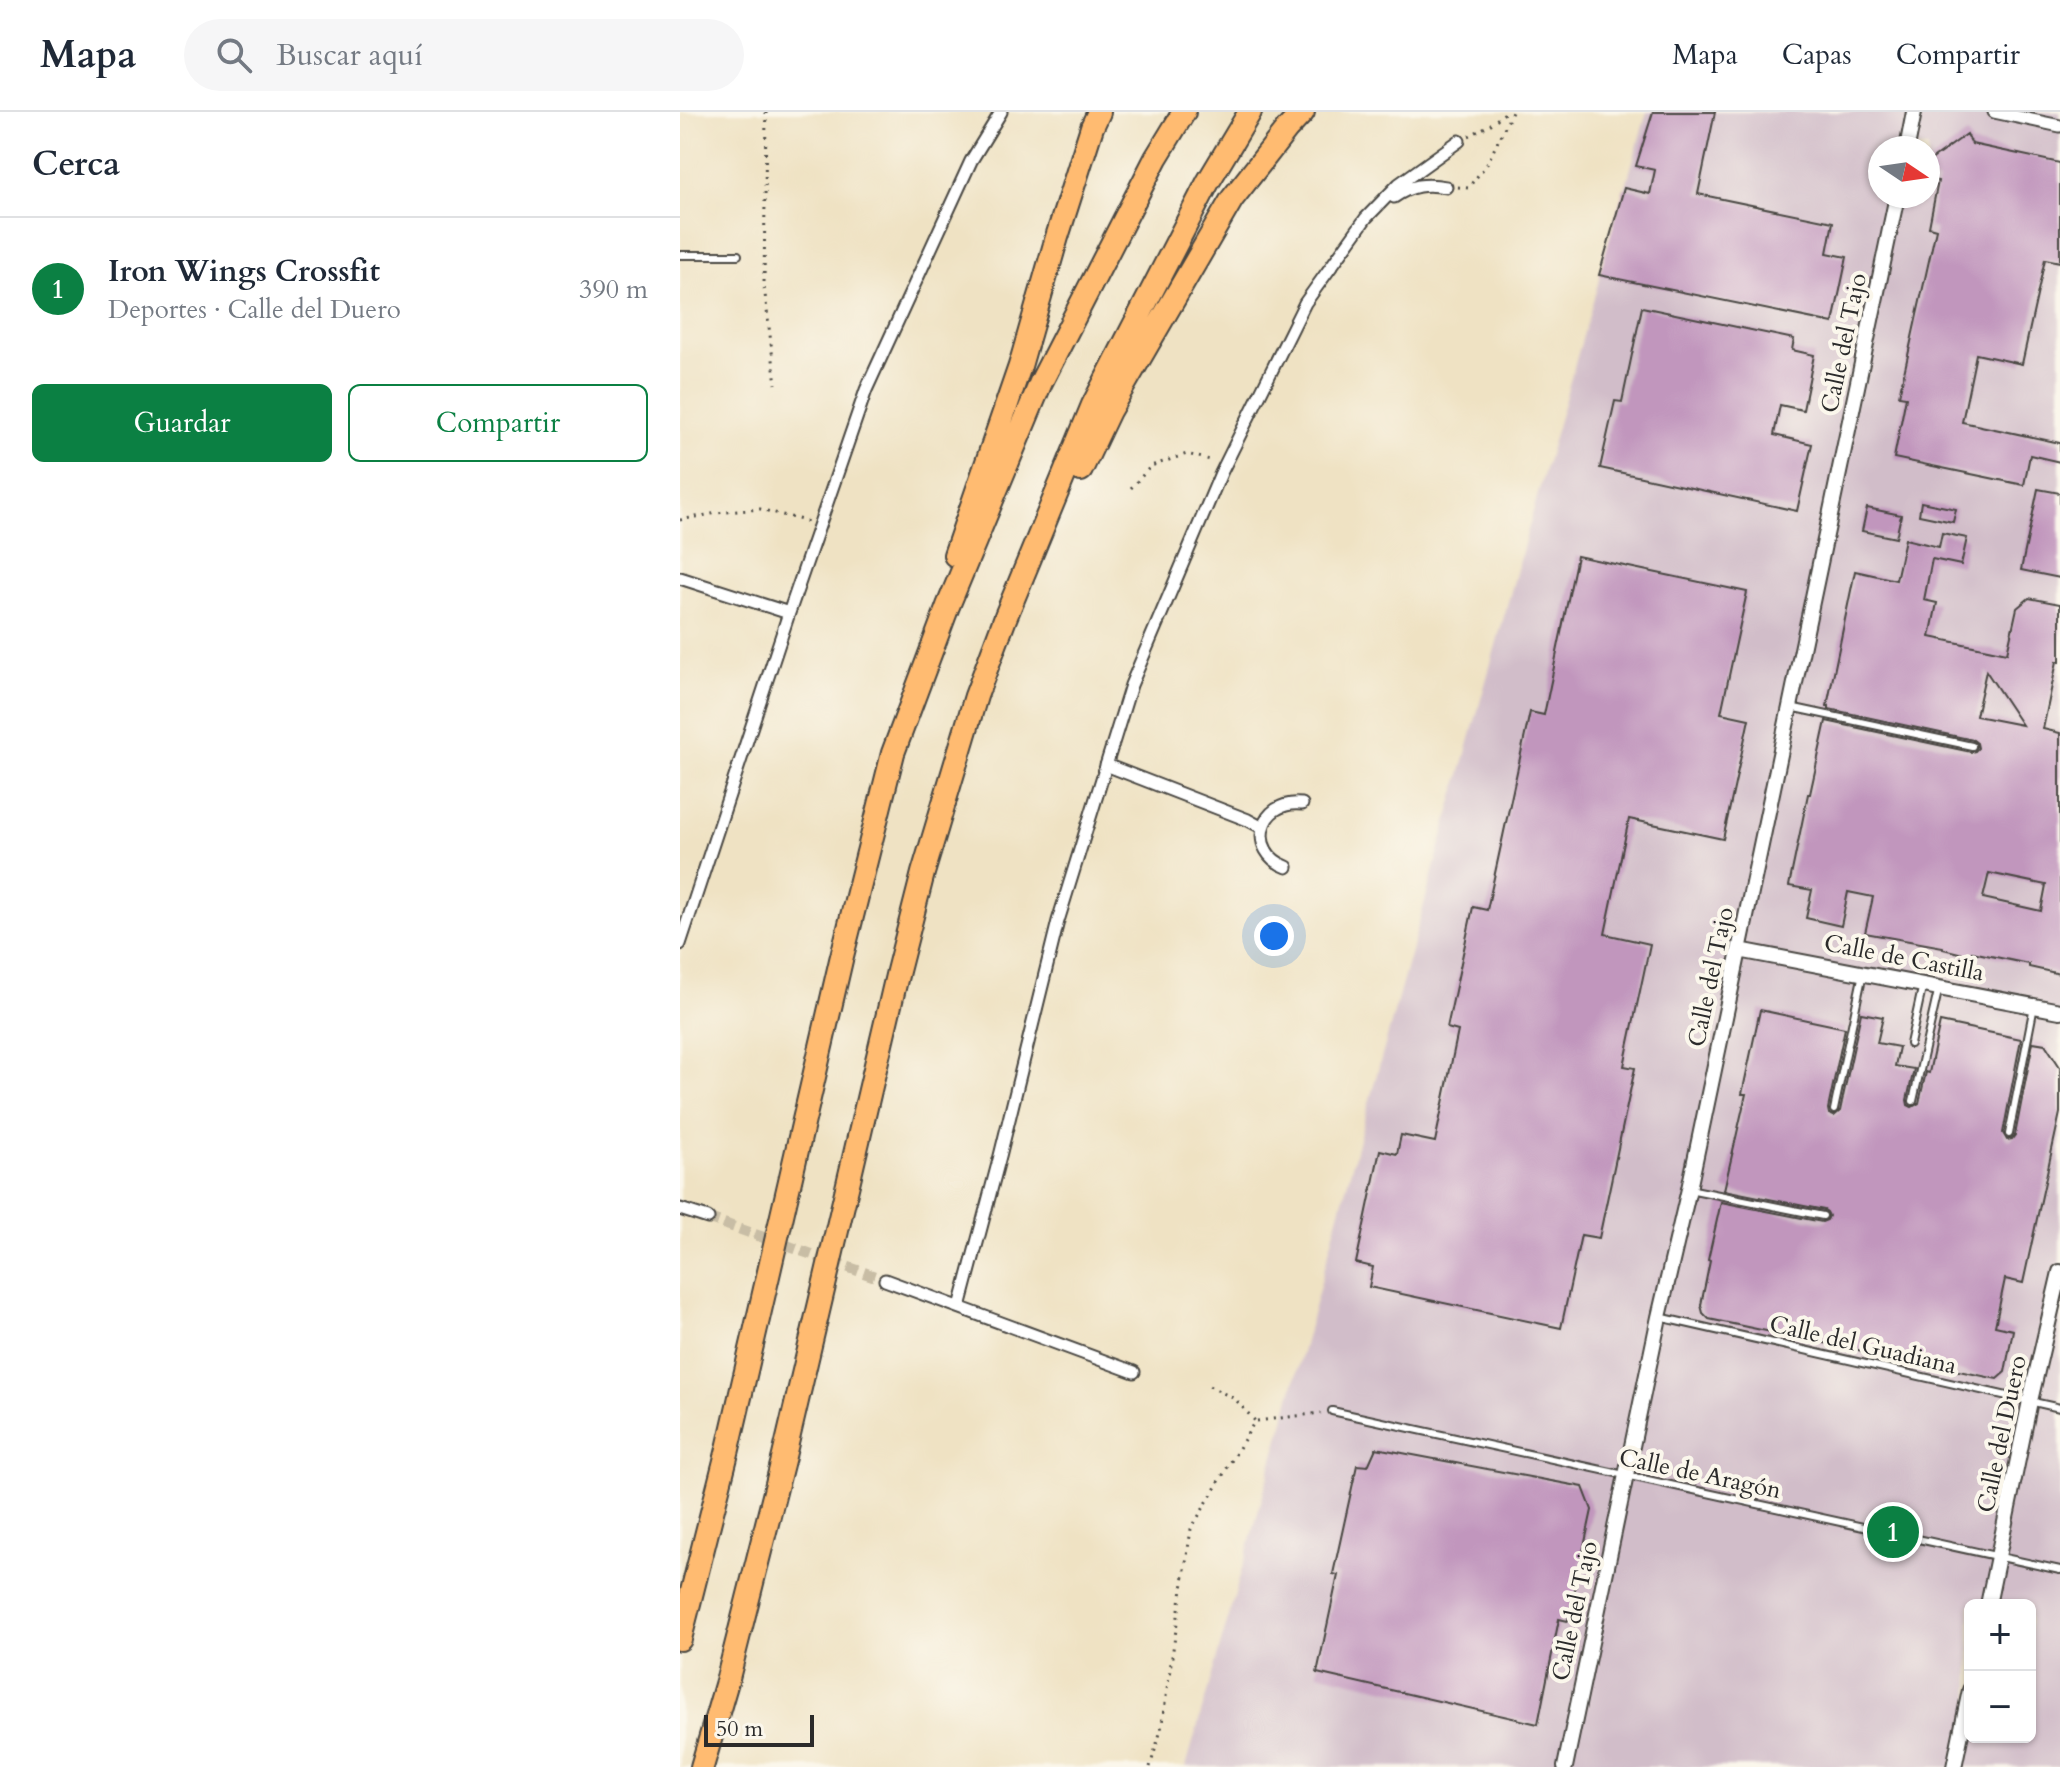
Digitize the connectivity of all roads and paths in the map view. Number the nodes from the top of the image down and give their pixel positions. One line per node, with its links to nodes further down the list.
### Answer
1 (766, 112): 19 (path)
2 (1001, 112): 23 (street)
3 (1099, 112): 28 (highway)
4 (1184, 112): 28 (highway)
5 (1250, 112): 33 (highway)
6 (1303, 112): 33 (highway)
7 (1506, 112): 13 (path)
8 (1512, 112): 14 (path)
9 (1914, 112): 12 (street)
10 (1994, 112): 11 (street)
11 (2060, 126)
12 (1909, 136)
13 (1459, 141): 16 (street)
14 (1446, 187): 16 (street)
15 (1894, 208): 26 (street, Calle del Tajo)
16 (1366, 218): 20 (street)
17 (680, 255): 18 (lane)
18 (738, 255)
19 (776, 384)
20 (1225, 463): 21 (path); 29 (street)
21 (1131, 488)
22 (680, 520): 23 (path)
23 (820, 525): 25 (street)
24 (680, 578): 25 (street)
25 (789, 613): 34 (street)
26 (1790, 707): 27 (lane); 35 (street, Calle del Tajo)
27 (1972, 746)
28 (893, 753): 63 (highway)
29 (1106, 765): 31 (street); 51 (street)
30 (1302, 804): 31 (street)
31 (1263, 828): 32 (street)
32 (1287, 867)
33 (923, 873): 65 (highway)
34 (680, 944)
35 (1739, 950): 36 (street, Calle de Castilla); 45 (street, Calle del Tajo)
36 (1863, 973): 37 (street, Calle de Castilla); 43 (lane)
37 (1923, 984): 38 (street, Calle de Castilla); 41 (lane)
38 (1939, 987): 39 (street, Calle de Castilla); 42 (lane)
39 (2034, 1006): 40 (street, Calle de Castilla); 44 (lane)
40 (2060, 1011)
41 (1910, 1044)
42 (1913, 1101)
43 (1834, 1110)
44 (2009, 1134)
45 (1689, 1189): 47 (lane); 52 (street, Calle del Tajo)
46 (680, 1209): 48 (street)
47 (1823, 1216)
48 (708, 1218)
49 (2060, 1272): 55 (street, Calle del Duero)
50 (885, 1280): 51 (street)
51 (960, 1307): 53 (street)
52 (1659, 1317): 55 (lane, Calle del Guadiana); 59 (street, Calle del Tajo)
53 (1134, 1372)
54 (1205, 1384): 58 (path)
55 (2030, 1401): 56 (lane, Calle del Guadiana); 60 (street, Calle del Duero)
56 (2060, 1408)
57 (1332, 1411): 58 (path); 59 (lane, Calle de Aragón)
58 (1255, 1421): 66 (path)
59 (1625, 1476): 60 (lane, Calle de Aragón); 67 (street, Calle del Tajo)
60 (1998, 1557): 61 (lane, Calle de Aragón); 62 (street, Calle del Duero)
61 (2060, 1570)
62 (1989, 1599)
63 (680, 1639)
64 (1964, 1719): 68 (street)
65 (702, 1767)
66 (1150, 1767)
67 (1565, 1767)
68 (1954, 1767)

